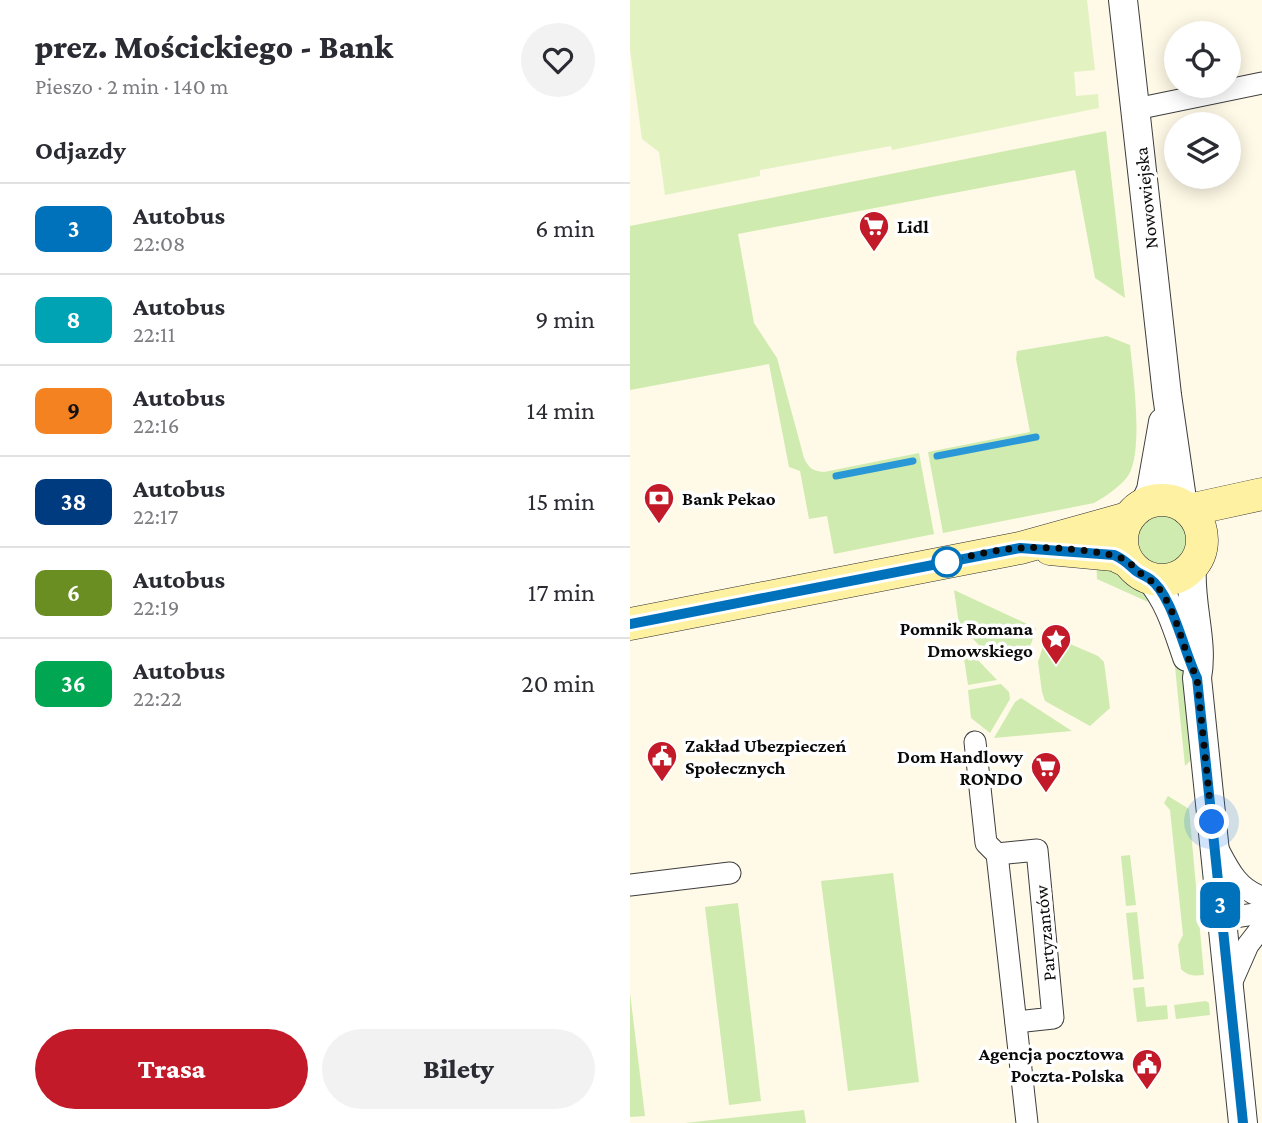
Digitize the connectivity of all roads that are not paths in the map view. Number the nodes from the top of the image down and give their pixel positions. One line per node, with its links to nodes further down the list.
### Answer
1 (1123, 0): 3 (street, Nowowiejska)
2 (1262, 83): 3 (street)
3 (1136, 109): 4 (street, Nowowiejska)
4 (1167, 395): 6 (street, Nowowiejska); 8 (street, Nowowiejska)
5 (1262, 494): 6 (main road)
6 (1186, 508): 8 (main road); 10 (main road)
7 (1262, 508): 10 (main road)
8 (1137, 511): 9 (main road); 11 (main road)
9 (1020, 548): 11 (main road); 12 (main road)
10 (1197, 555): 11 (main road); 13 (street)
11 (1138, 569): 13 (street)
12 (630, 624)
13 (1197, 678): 15 (street)
14 (975, 741): 16 (street, Partyzantów)
15 (1214, 840): 19 (street); 21 (street)
16 (997, 854): 24 (street, Partyzantów); 24 (street, Partyzantów)
17 (730, 873): 18 (street)
18 (630, 885)
19 (1262, 897)
20 (1262, 913): 21 (street)
21 (1221, 919): 23 (street)
22 (1262, 927): 23 (street)
23 (1229, 988): 26 (street)
24 (1016, 1022): 25 (street, Partyzantów)
25 (1027, 1123)
26 (1243, 1123)

